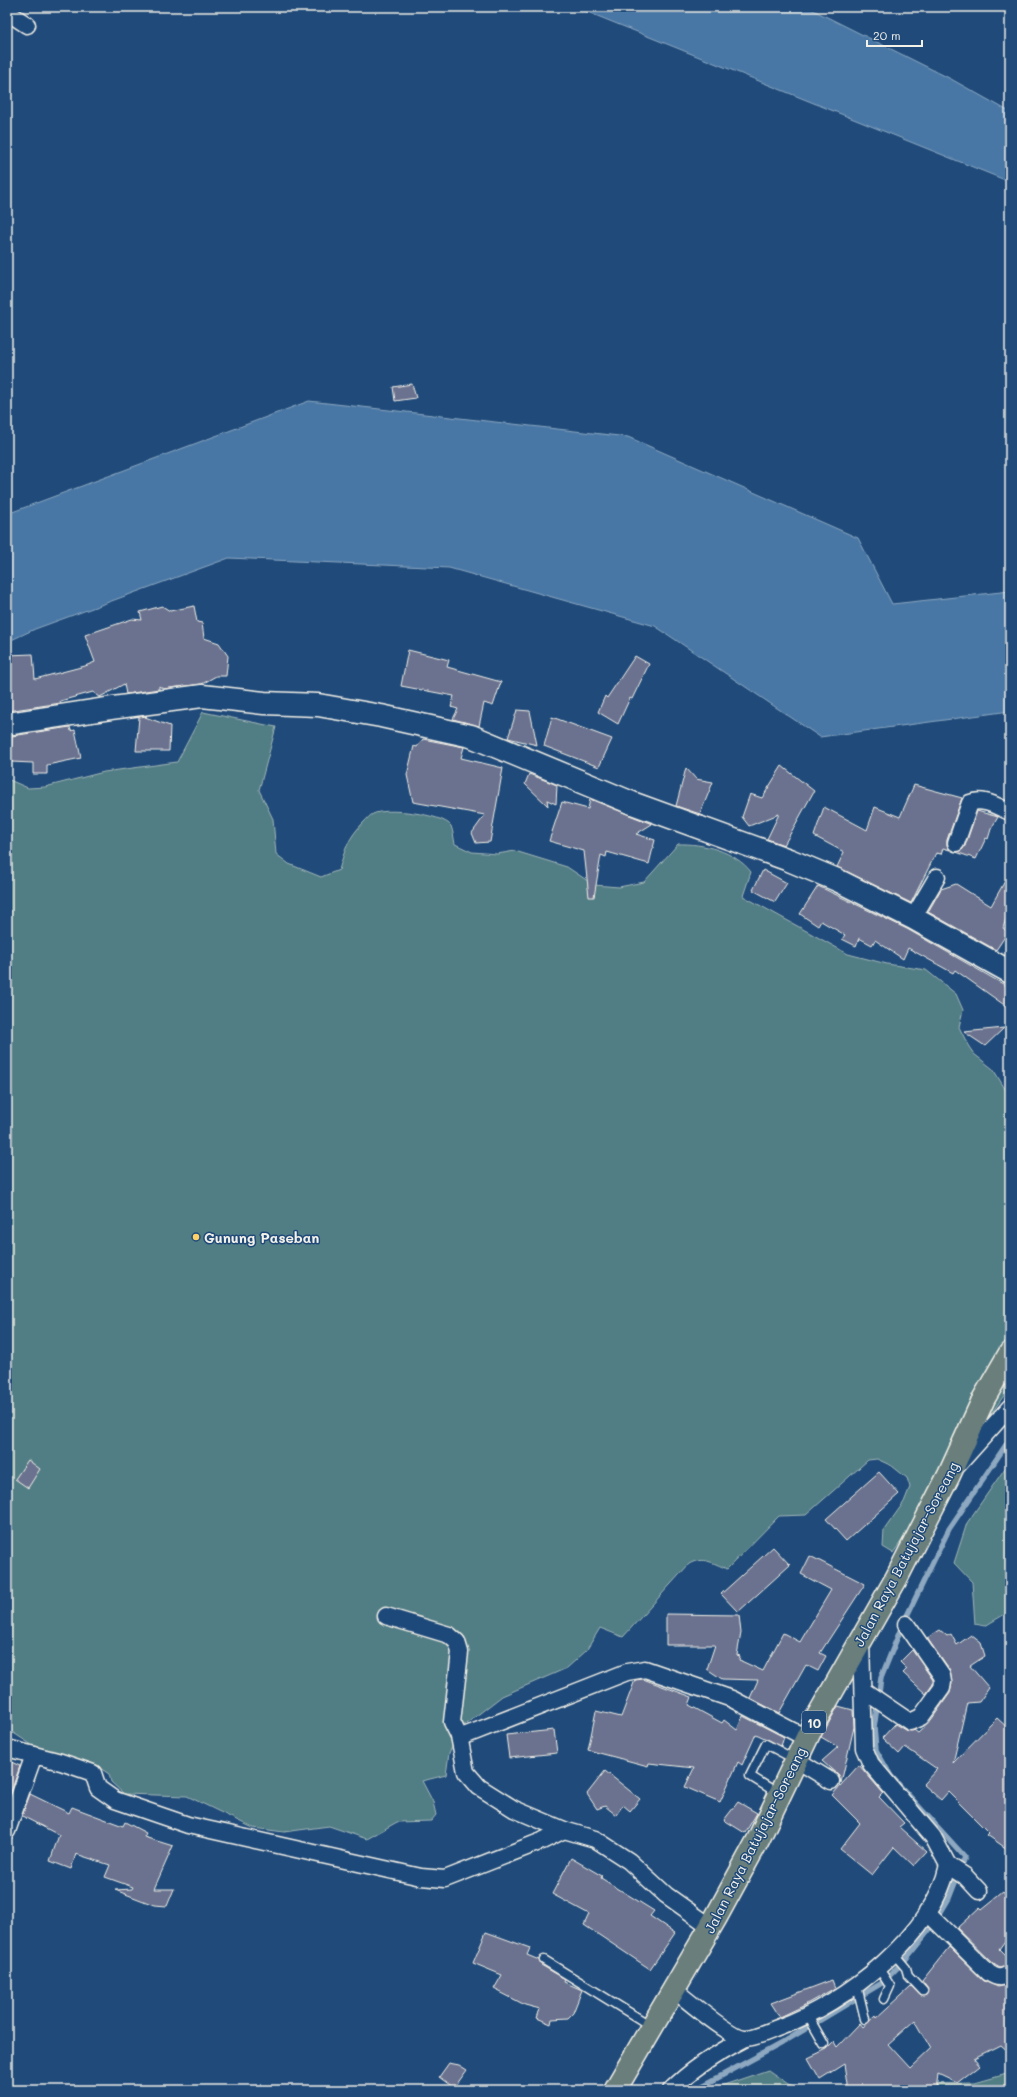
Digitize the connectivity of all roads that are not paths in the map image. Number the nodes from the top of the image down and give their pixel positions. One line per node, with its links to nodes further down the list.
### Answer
1 (7, 12): 2 (street)
2 (27, 25)
3 (7, 724): 7 (street)
4 (1010, 812): 5 (street)
5 (956, 843)
6 (937, 877): 7 (street)
7 (913, 918): 8 (street)
8 (1010, 972)
9 (1010, 1352): 11 (highway, Jalan Raya Batujajar-Soreang / 10)
10 (1010, 1407): 11 (street)
11 (949, 1475): 14 (highway, Jalan Raya Batujajar-Soreang / 10)
12 (386, 1616): 16 (street)
13 (906, 1624): 15 (street)
14 (861, 1641): 15 (street); 17 (highway, Jalan Raya Batujajar-Soreang / 10)
15 (867, 1692): 25 (street)
16 (459, 1736): 17 (street); 23 (street)
17 (806, 1738): 20 (highway, Jalan Raya Batujajar-Soreang / 10)
18 (7, 1748): 19 (street)
19 (34, 1755): 23 (street); 24 (street)
20 (797, 1760): 21 (street); 22 (highway, Jalan Raya Batujajar-Soreang / 10); 22 (lane)
21 (831, 1781)
22 (779, 1794): 28 (highway, Jalan Raya Batujajar-Soreang / 10)
23 (564, 1830): 28 (street)
24 (7, 1831)
25 (956, 1870): 26 (street); 27 (street)
26 (979, 1891)
27 (934, 1918): 29 (street); 32 (street)
28 (711, 1927): 33 (highway, Jalan Raya Batujajar-Soreang / 10)
29 (896, 1956): 31 (street); 35 (lane)
30 (544, 1960): 39 (lane)
31 (880, 1970): 34 (street); 36 (lane)
32 (1010, 1973)
33 (673, 1989): 39 (highway, Jalan Raya Batujajar-Soreang / 10); 40 (street)
34 (858, 1989): 37 (lane); 38 (street)
35 (923, 1991)
36 (884, 1999)
37 (865, 2019)
38 (811, 2022): 40 (street); 41 (lane)
39 (652, 2026): 42 (highway, Jalan Raya Batujajar-Soreang / 10)
40 (744, 2039): 43 (street)
41 (824, 2044)
42 (615, 2090)
43 (670, 2090)

